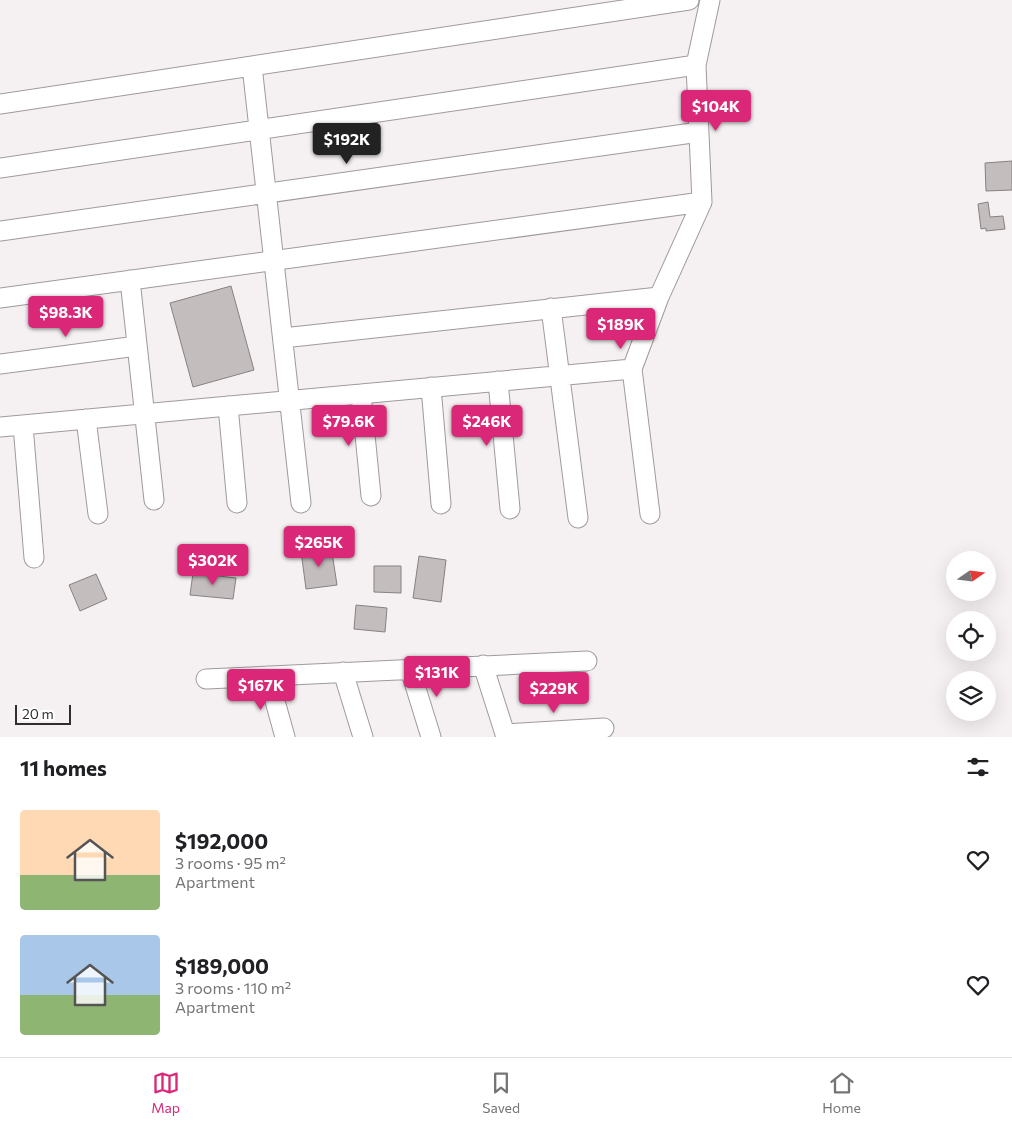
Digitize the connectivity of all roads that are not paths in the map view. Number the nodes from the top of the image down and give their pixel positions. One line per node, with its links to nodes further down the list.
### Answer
1 (689, 0): 4 (street)
2 (710, 0): 3 (street)
3 (696, 65): 6 (street); 7 (street)
4 (252, 66): 5 (street); 6 (street)
5 (0, 104)
6 (259, 130): 8 (street); 9 (street)
7 (699, 132): 9 (street); 10 (street)
8 (0, 168)
9 (266, 193): 11 (street); 12 (street)
10 (702, 202): 12 (street); 14 (street)
11 (0, 231)
12 (274, 259): 13 (street); 17 (street)
13 (130, 280): 15 (street); 18 (street)
14 (659, 297): 16 (street); 20 (street)
15 (0, 298)
16 (551, 308): 17 (street); 21 (street)
17 (282, 338): 25 (street)
18 (137, 346): 19 (street); 27 (street)
19 (0, 364)
20 (632, 369): 21 (street); 38 (street)
21 (560, 376): 22 (street); 39 (street)
22 (498, 381): 23 (street); 36 (street)
23 (431, 387): 24 (street); 35 (street)
24 (361, 394): 25 (street); 31 (street)
25 (290, 400): 26 (street); 33 (street)
26 (228, 406): 27 (street); 34 (street)
27 (144, 414): 28 (street); 32 (street)
28 (86, 419): 29 (street); 37 (street)
29 (24, 425): 30 (street); 40 (street)
30 (0, 427)
31 (371, 496)
32 (154, 500)
33 (301, 502)
34 (237, 503)
35 (441, 504)
36 (510, 508)
37 (98, 514)
38 (650, 514)
39 (578, 518)
40 (34, 558)
41 (587, 661): 42 (street)
42 (483, 665): 43 (street); 48 (street)
43 (410, 669): 44 (street); 51 (street)
44 (342, 672): 45 (street); 50 (street)
45 (268, 676): 46 (street); 49 (street)
46 (206, 679)
47 (604, 728): 48 (street)
48 (506, 736)
49 (285, 737)
50 (363, 737)
51 (431, 737)

